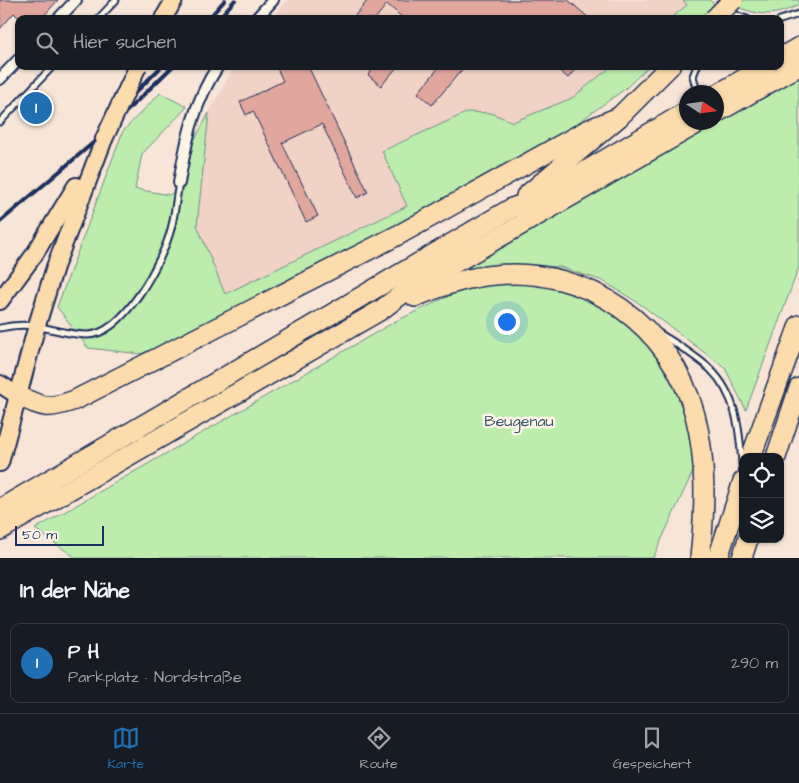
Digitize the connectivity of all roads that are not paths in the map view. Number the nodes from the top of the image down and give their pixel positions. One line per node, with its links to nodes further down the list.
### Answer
1 (76, 0): 8 (street)
2 (116, 0): 9 (lane)
3 (174, 0): 10 (main road)
4 (273, 0): 11 (street)
5 (718, 0): 13 (lane)
6 (732, 0): 12 (highway, bridge)
7 (799, 14): 14 (lane)
8 (62, 15)
9 (102, 15)
10 (165, 15)
11 (260, 15)
12 (718, 15)
13 (737, 15)
14 (784, 19)
15 (799, 47): 16 (highway)
16 (784, 56)
17 (15, 63): 25 (street)
18 (799, 66): 28 (highway)
19 (49, 70): 31 (lane)
20 (136, 70): 33 (main road, bridge)
21 (216, 70): 34 (street)
22 (666, 70): 30 (highway)
23 (695, 70): 26 (lane)
24 (759, 70): 27 (highway)
25 (1, 76)
26 (695, 85)
27 (724, 90)
28 (724, 108)
29 (679, 116): 35 (highway)
30 (619, 117): 35 (highway); 44 (highway)
31 (0, 122)
32 (686, 130): 38 (highway)
33 (104, 139): 36 (main road); 39 (main road)
34 (179, 183): 39 (lane)
35 (512, 208): 50 (highway)
36 (0, 301)
37 (618, 304): 38 (highway); 45 (lane); 53 (highway)
38 (381, 310): 51 (highway)
39 (36, 325): 41 (lane); 44 (main road)
40 (799, 325): 46 (highway)
41 (0, 328)
42 (0, 384): 44 (main road)
43 (799, 388): 47 (highway)
44 (18, 395): 48 (main road)
45 (740, 453)
46 (752, 453)
47 (777, 453)
48 (0, 463)
49 (739, 492): 54 (highway)
50 (0, 509)
51 (0, 530)
52 (747, 543): 55 (highway)
53 (700, 558)
54 (718, 558)
55 (742, 558)

